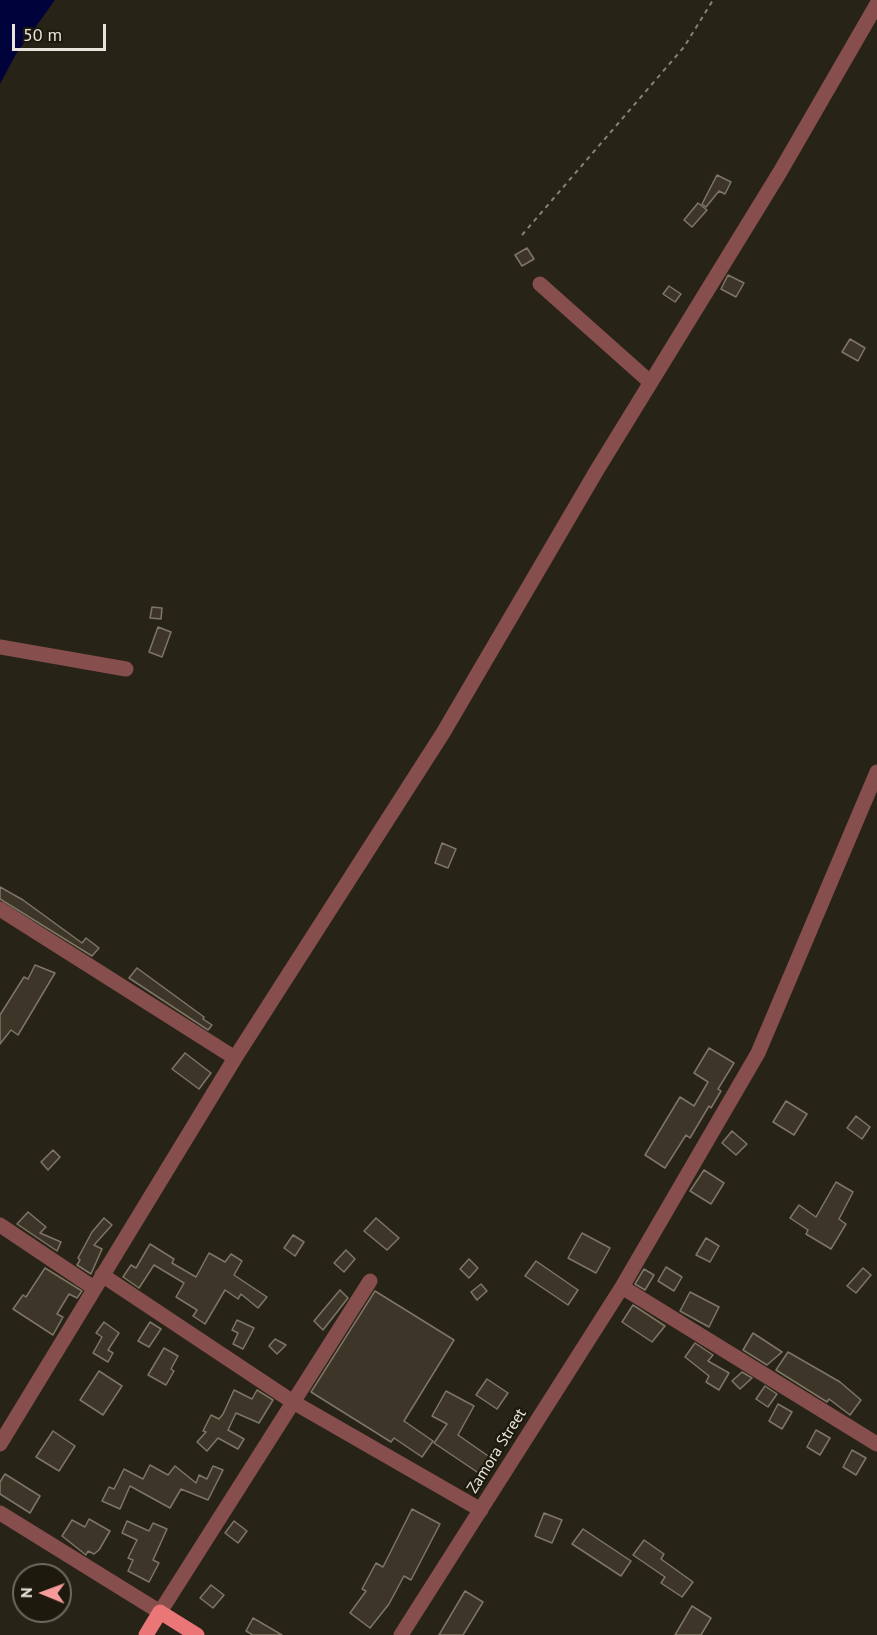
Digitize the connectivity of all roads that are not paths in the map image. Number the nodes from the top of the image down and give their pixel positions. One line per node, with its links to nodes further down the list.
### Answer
1 (877, 4): 3 (street)
2 (540, 284): 3 (street)
3 (650, 382): 8 (street)
4 (0, 647): 5 (street)
5 (126, 669)
6 (877, 772): 12 (street, Zamora Street)
7 (0, 909): 8 (street)
8 (236, 1058): 11 (street)
9 (0, 1226): 11 (street)
10 (370, 1281): 13 (street)
11 (98, 1282): 13 (street); 14 (street)
12 (622, 1287): 15 (street); 16 (street, Zamora Street)
13 (293, 1402): 16 (street); 18 (street)
14 (0, 1444)
15 (877, 1444)
16 (481, 1510): 21 (street, Zamora Street)
17 (0, 1513): 18 (street)
18 (160, 1612): 19 (main road); 20 (main road)
19 (146, 1635)
20 (197, 1635)
21 (402, 1635)

